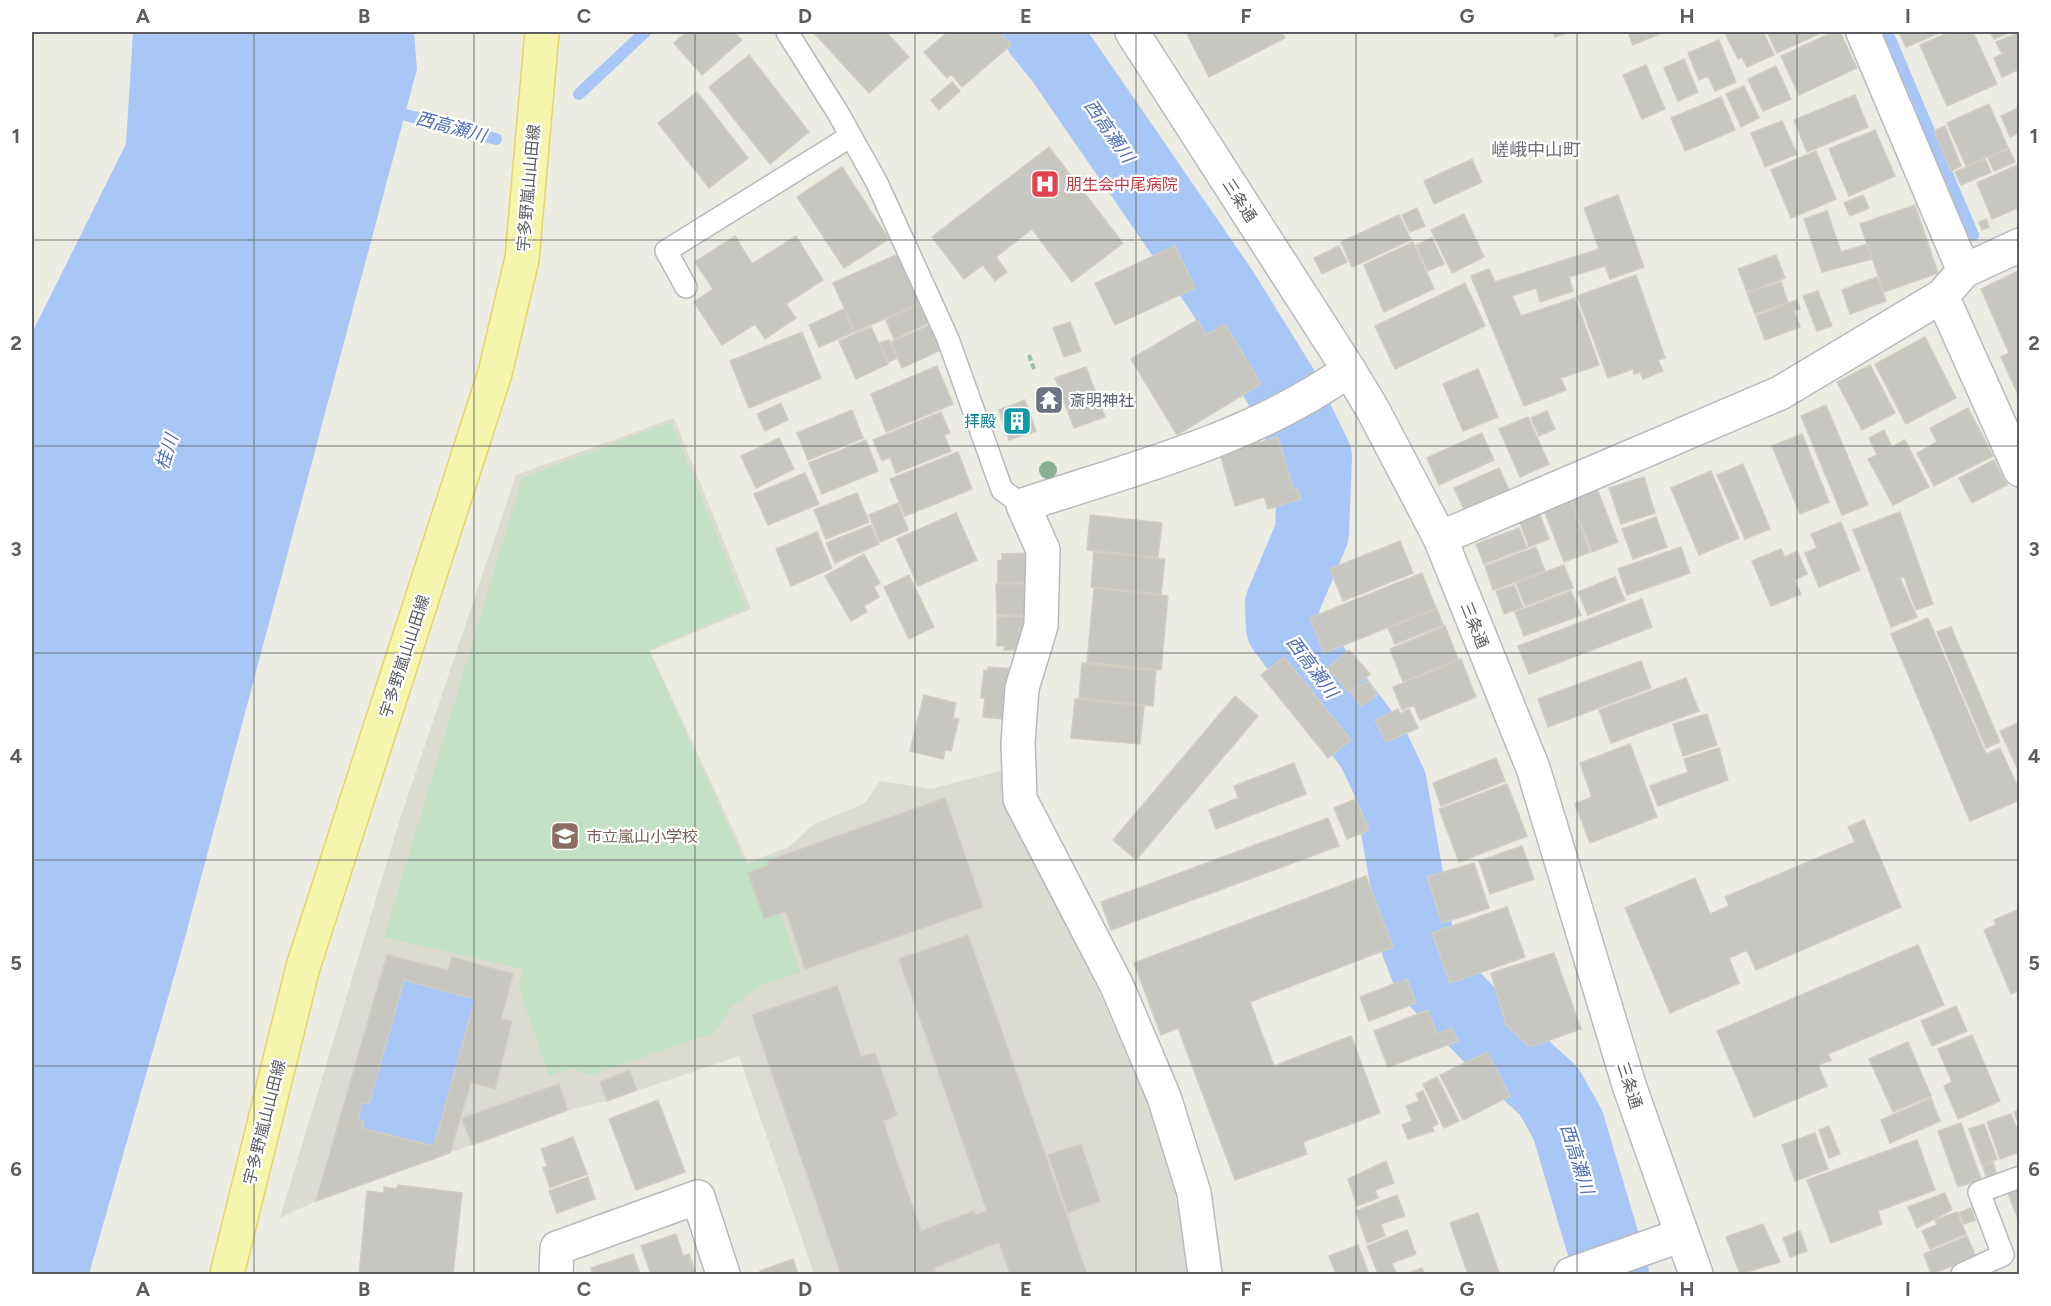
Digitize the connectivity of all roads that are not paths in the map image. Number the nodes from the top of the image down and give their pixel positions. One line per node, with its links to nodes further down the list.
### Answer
1 (542, 32): 17 (main road, 宇多野嵐山山田線)
2 (787, 32): 5 (lane)
3 (1132, 32): 10 (street, 三条通)
4 (1863, 32): 7 (street)
5 (851, 136): 8 (lane); 12 (lane)
6 (2019, 245): 7 (street)
7 (1964, 271): 9 (street)
8 (686, 287)
9 (1942, 296): 11 (street); 13 (street)
10 (1349, 370): 12 (street); 13 (street, 三条通)
11 (2019, 470)
12 (1023, 505): 20 (street)
13 (1440, 538): 15 (street, 三条通)
14 (2019, 1177): 22 (lane)
15 (1682, 1235): 16 (street); 21 (street, 三条通)
16 (1597, 1265)
17 (227, 1275)
18 (556, 1275): 19 (street)
19 (723, 1275)
20 (1205, 1275)
21 (1696, 1275)
22 (1962, 1275)

